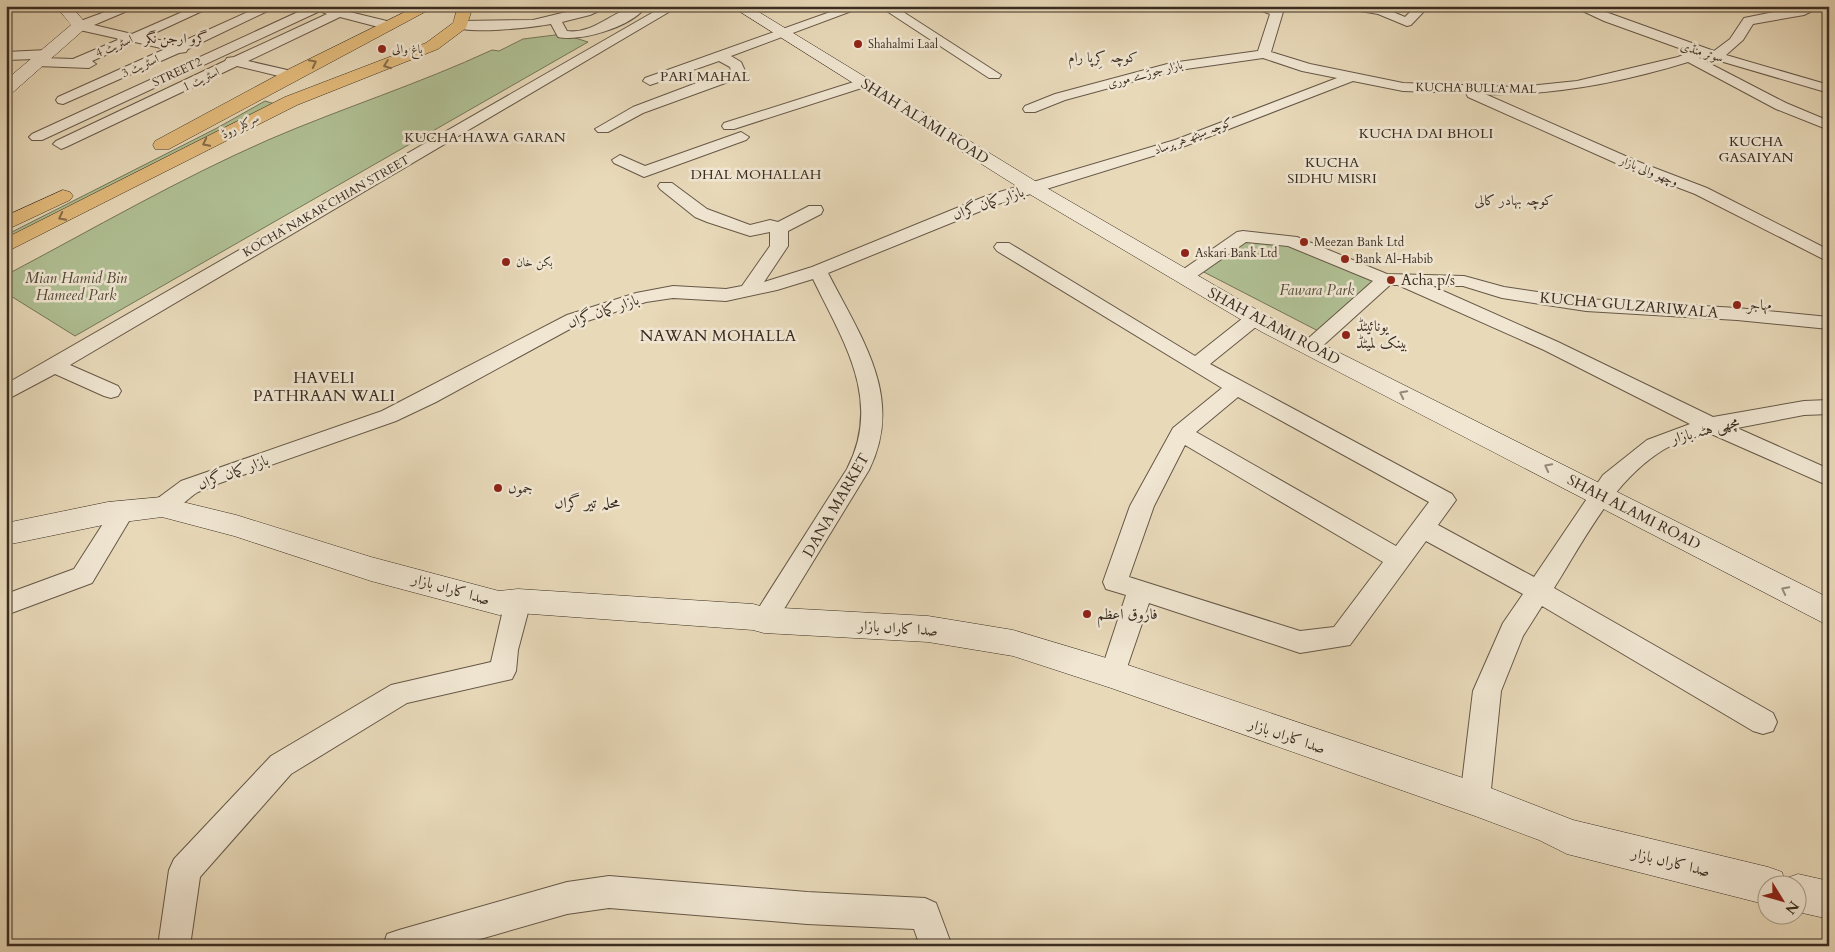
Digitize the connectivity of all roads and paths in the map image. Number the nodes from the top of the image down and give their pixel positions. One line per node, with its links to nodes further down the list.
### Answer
1 (63, 6): 24 (street)
2 (133, 6): 24 (street)
3 (207, 6): 28 (street, اسٹریٹ 4)
4 (272, 6): 29 (street, اسٹریٹ 3)
5 (429, 6): 25 (main road, سرکلر روڈ)
6 (466, 6): 23 (main road)
7 (604, 6): 21 (street)
8 (643, 6): 21 (street)
9 (673, 6): 81 (street, KOCHA NAKAR CHIAN STREET)
10 (738, 6): 26 (street, SHAH ALAMI ROAD)
11 (760, 6): 26 (street, SHAH ALAMI ROAD)
12 (859, 6): 26 (street)
13 (885, 6): 41 (street)
14 (1255, 6): 30 (street)
15 (1353, 6): 16 (street)
16 (1423, 6)
17 (1578, 6): 31 (street, سوتر منڈی)
18 (1816, 6): 35 (street)
19 (314, 7): 20 (street); 33 (street, STREET2)
20 (339, 13): 25 (street); 37 (street, اسٹریٹ 1)
21 (555, 21): 23 (street)
22 (133, 23): 27 (street)
23 (460, 24): 50 (main road, سرکلر روڈ, one-way to 50)
24 (80, 26): 27 (street); 36 (street)
25 (390, 26): 40 (main road, سرکلر روڈ, one-way to 25)
26 (790, 31): 34 (street); 43 (street, SHAH ALAMI ROAD); 62 (street, SHAH ALAMI ROAD)
27 (108, 33): 28 (street)
28 (131, 39): 29 (street); 38 (street, اسٹریٹ 4)
29 (178, 49): 33 (street); 39 (street, اسٹریٹ 3)
30 (1264, 54): 42 (street, KUCHA BULLA MAL); 51 (street, بازار جوڑے موری)
31 (1695, 54): 35 (street, سوتر منڈی); 46 (street, KUCHA BULLA MAL); 53 (street)
32 (6, 56): 36 (street)
33 (212, 56): 37 (street); 55 (street, STREET2)
34 (719, 56): 48 (street); 48 (street)
35 (1716, 56): 45 (street, سوتر منڈی)
36 (43, 58): 38 (street); 44 (street)
37 (238, 62): 40 (street); 57 (street, اسٹریٹ 1)
38 (76, 63): 39 (street)
39 (125, 72): 49 (street, اسٹریٹ 3)
40 (291, 75): 47 (main road, سرکلر روڈ)
41 (994, 75)
42 (1352, 77): 46 (street, KUCHA BULLA MAL); 62 (street, کوچہ سیٹھ ہر پرساد)
43 (863, 83): 52 (street); 62 (street, SHAH ALAMI ROAD)
44 (6, 89)
45 (1829, 89)
46 (1465, 90): 70 (street, وچھو والی بازار)
47 (261, 92): 50 (main road); 58 (main road, سرکلر روڈ)
48 (674, 96): 54 (street)
49 (63, 100)
50 (291, 101): 68 (main road, سرکلر روڈ, one-way to 68)
51 (1030, 109)
52 (729, 126)
53 (1829, 126)
54 (603, 129)
55 (37, 137)
56 (741, 137): 60 (street)
57 (61, 144)
58 (147, 153)
59 (620, 160): 61 (street)
60 (673, 161): 61 (street); 63 (street)
61 (644, 172): 63 (street)
62 (1039, 185): 71 (street, بازار کمان گراں); 72 (street, SHAH ALAMI ROAD)
63 (666, 186): 67 (street)
64 (77, 189): 66 (main road)
65 (815, 210): 67 (street)
66 (6, 224)
67 (779, 229): 74 (street)
68 (6, 246)
69 (1002, 247): 80 (street)
70 (1829, 257)
71 (818, 271): 74 (street, بازار کمان گراں); 101 (street, DANA MARKET)
72 (1190, 272): 73 (street); 76 (street, SHAH ALAMI ROAD); 79 (street, SHAH ALAMI ROAD)
73 (1393, 280): 75 (street, KUCHA GULZARIWALA); 77 (street); 79 (street)
74 (750, 290): 90 (street, بازار کمان گراں)
75 (1502, 292): 77 (street); 78 (street, KUCHA GULZARIWALA)
76 (1255, 318): 79 (street, SHAH ALAMI ROAD); 80 (street)
77 (1499, 323): 86 (street)
78 (1829, 323)
79 (1318, 341): 89 (street, SHAH ALAMI ROAD)
80 (1196, 364): 82 (street)
81 (53, 365): 83 (street); 84 (street, KOCHA NAKAR CHIAN STREET)
82 (1237, 387): 87 (street); 92 (street)
83 (111, 391)
84 (6, 393)
85 (1829, 407): 86 (street, مچھی ہٹہ بازار)
86 (1711, 425): 88 (street); 89 (street, مچھی ہٹہ بازار)
87 (1181, 433): 94 (street); 95 (street)
88 (1829, 478)
89 (1607, 488): 96 (street, مچھی ہٹہ بازار); 97 (street, SHAH ALAMI ROAD); 100 (street, SHAH ALAMI ROAD, one-way to 89)
90 (162, 507): 91 (street, صدا کاراں بازار); 98 (street, صدا کاراں بازار)
91 (123, 511): 93 (street, صدا کاراں بازار); 99 (street)
92 (1423, 528): 94 (street); 96 (street)
93 (6, 534)
94 (1399, 560): 95 (street)
95 (1140, 590): 102 (street)
96 (1538, 591): 103 (street); 104 (street, مچھی ہٹہ بازار)
97 (1829, 592)
98 (518, 601): 101 (street, صدا کاراں بازار); 108 (street)
99 (6, 605)
100 (1829, 613)
101 (764, 620): 102 (street, صدا کاراں بازار)
102 (1113, 674): 104 (street, صدا کاراں بازار)
103 (1763, 722)
104 (1475, 799): 105 (street, صدا کاراں بازار)
105 (1758, 884)
106 (1808, 895): 107 (street)
107 (1829, 900)
108 (174, 946)
109 (399, 946): 110 (street)
110 (936, 946)

